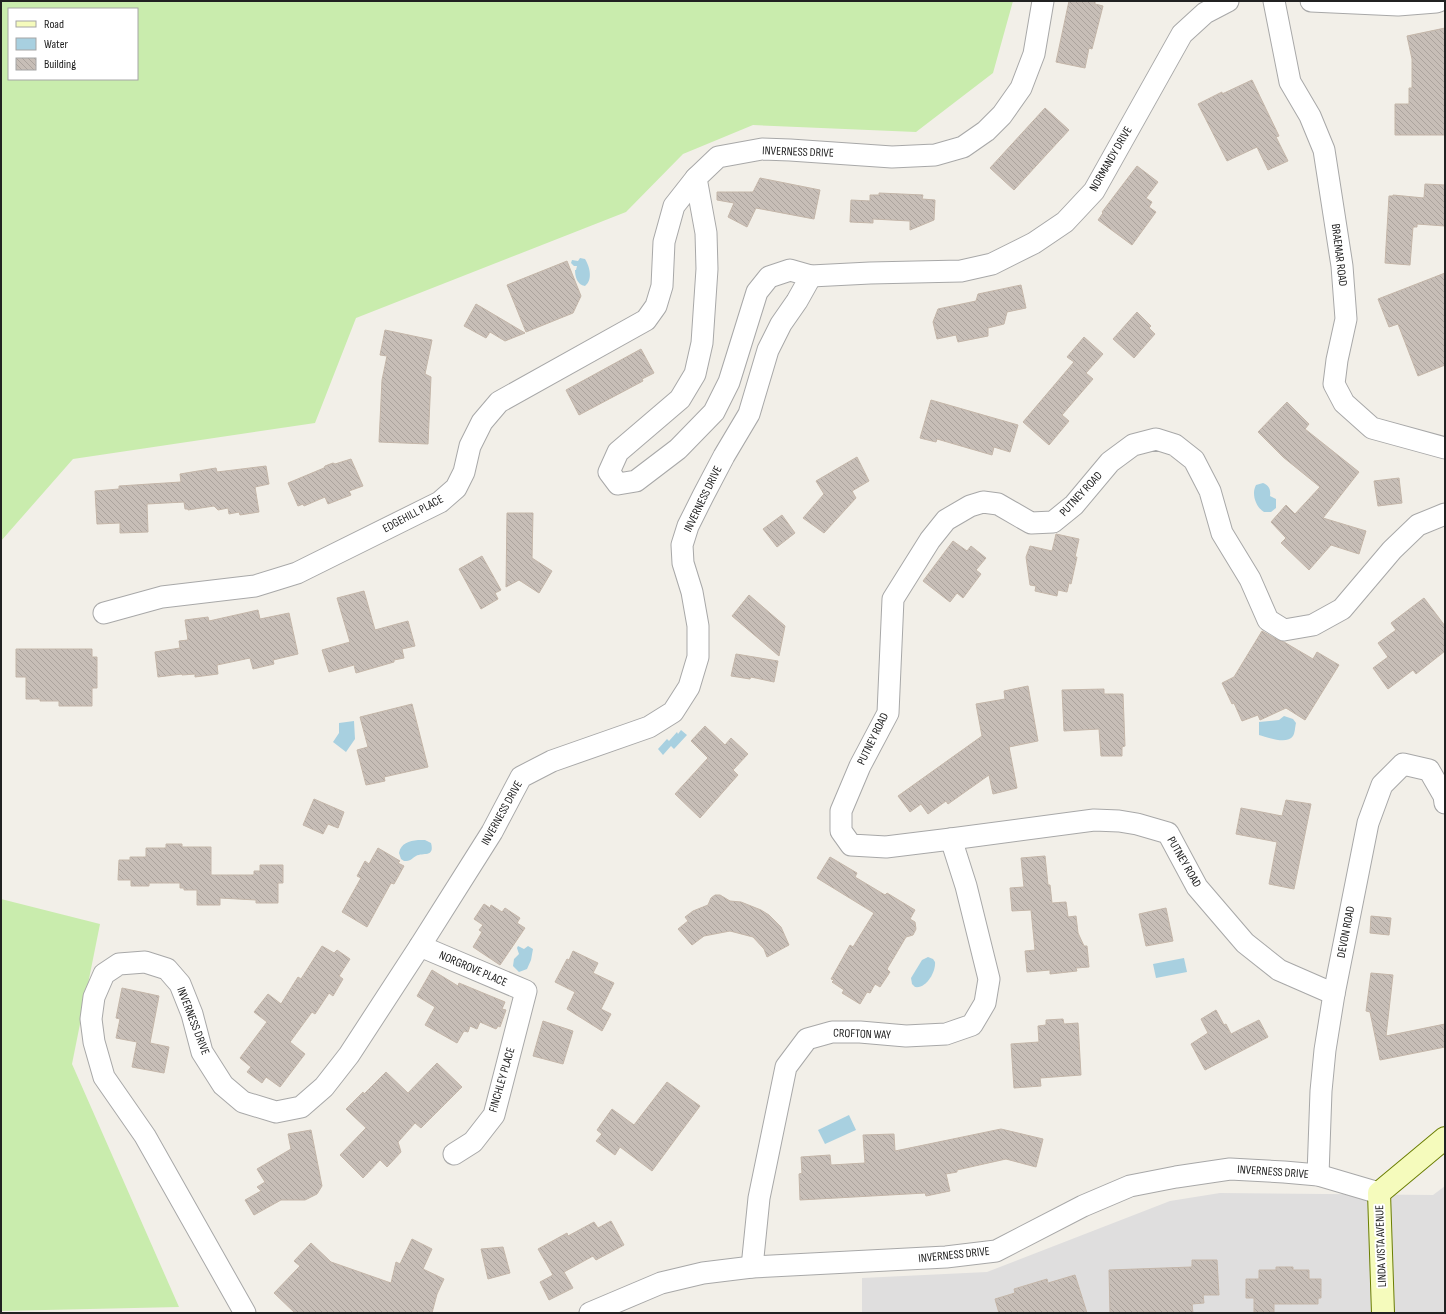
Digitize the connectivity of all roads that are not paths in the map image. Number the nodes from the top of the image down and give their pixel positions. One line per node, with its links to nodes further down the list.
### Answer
1 (1043, 1): 6 (street, INVERNESS DRIVE)
2 (1228, 1): 7 (street, NORMANDY DRIVE)
3 (1274, 1): 8 (street, BRAEMAR ROAD)
4 (1311, 1): 5 (street)
5 (1439, 1)
6 (696, 178): 7 (street); 10 (street, EDGEHILL PLACE)
7 (811, 276): 13 (street, INVERNESS DRIVE)
8 (1445, 448)
9 (1445, 514): 12 (street, PUTNEY ROAD)
10 (104, 613)
11 (1445, 803): 15 (street, DEVON ROAD)
12 (953, 845): 15 (street, PUTNEY ROAD); 20 (street, CROFTON WAY)
13 (420, 946): 14 (street, NORGROVE PLACE); 21 (street, INVERNESS DRIVE)
14 (526, 991): 17 (street, FINCHLEY PLACE)
15 (1334, 994): 18 (street, DEVON ROAD)
16 (1445, 1138): 19 (main road, LINDA VISTA AVENUE)
17 (454, 1154)
18 (1318, 1175): 19 (street, INVERNESS DRIVE); 20 (street, INVERNESS DRIVE)
19 (1379, 1193): 23 (main road, LINDA VISTA AVENUE)
20 (752, 1267): 22 (street, INVERNESS DRIVE)
21 (245, 1313)
22 (590, 1313)
23 (1383, 1313)

